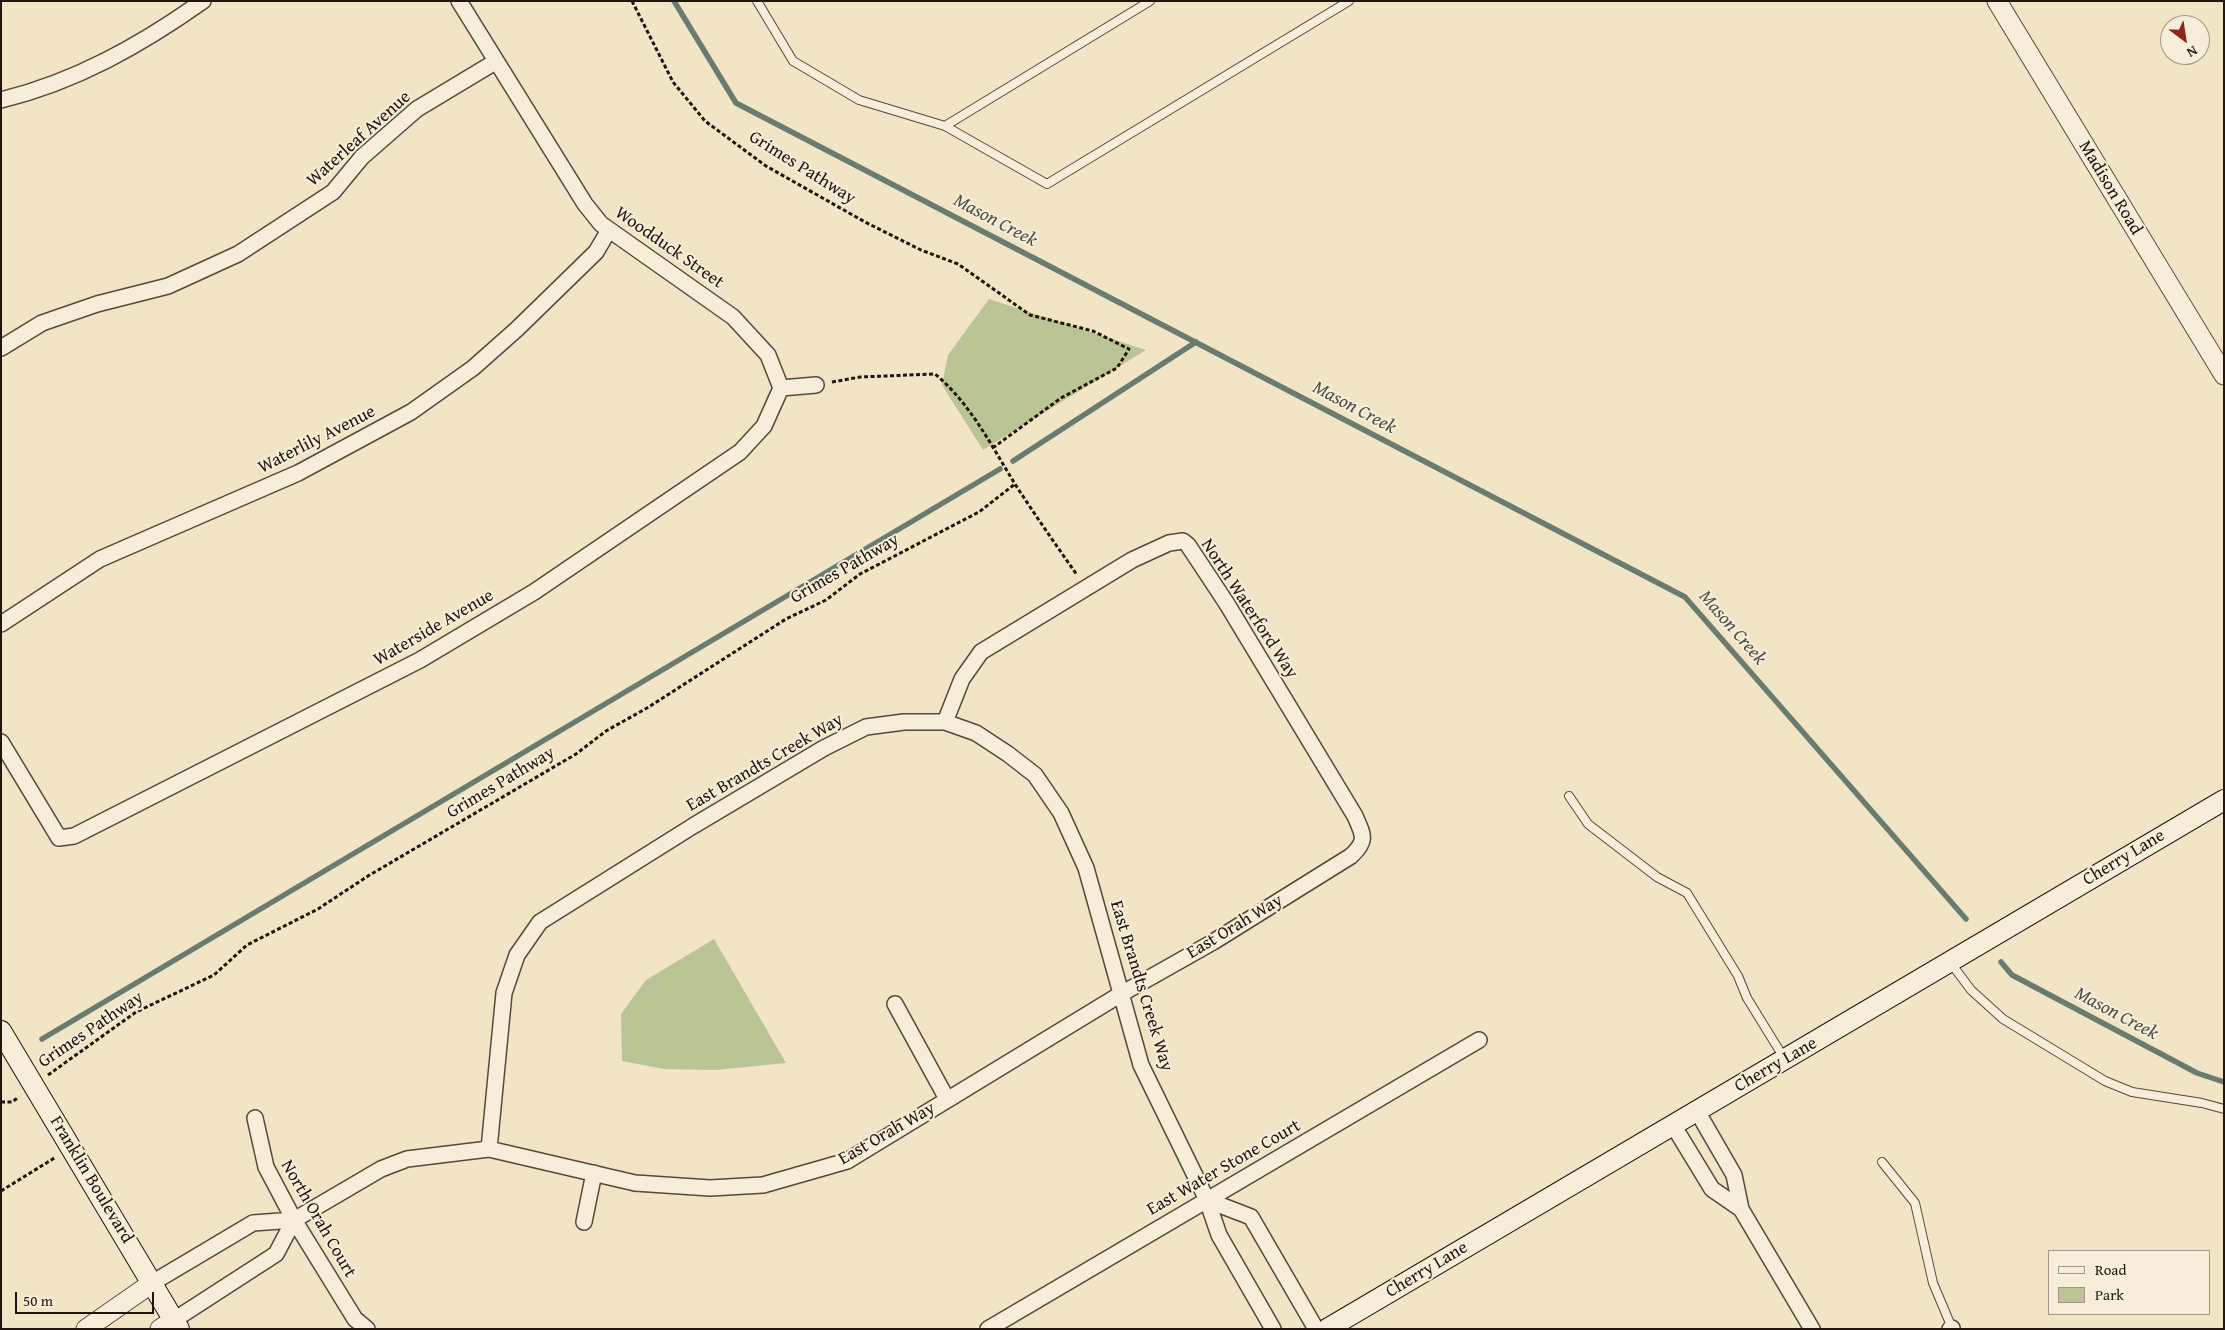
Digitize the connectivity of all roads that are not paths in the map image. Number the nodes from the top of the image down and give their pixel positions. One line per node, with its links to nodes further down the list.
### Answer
1 (203, 1): 7 (street)
2 (459, 1): 8 (street, Woodduck Street)
3 (757, 1): 10 (lane)
4 (1150, 1): 10 (lane)
5 (1349, 1): 10 (lane)
6 (1998, 1): 13 (street, Madison Road)
7 (184, 7): 9 (street)
8 (495, 62): 11 (street, Woodduck Street); 12 (street, Waterleaf Avenue)
9 (1, 100)
10 (944, 126)
11 (609, 230): 15 (street, Woodduck Street); 16 (street, Waterlily Avenue)
12 (1, 348)
13 (2224, 375)
14 (816, 385): 15 (street)
15 (781, 388): 18 (street, Waterside Avenue)
16 (1, 624)
17 (945, 722): 21 (street, North Waterford Way); 23 (street, East Brandts Creek Way); 33 (street, East Brandts Creek Way)
18 (1, 742)
19 (1569, 796): 27 (lane)
20 (2224, 800): 22 (main road, Cherry Lane)
21 (1363, 836): 23 (street, East Orah Way)
22 (1950, 962): 27 (main road, Cherry Lane); 29 (lane)
23 (1121, 994): 28 (street, East Orah Way); 36 (street, East Brandts Creek Way)
24 (895, 1004): 28 (street)
25 (1, 1031): 40 (main road, Franklin Boulevard)
26 (1479, 1040): 36 (street, East Water Stone Court)
27 (1785, 1059): 30 (main road, Cherry Lane)
28 (948, 1099): 35 (street, East Orah Way)
29 (2224, 1109)
30 (1698, 1111): 32 (main road, Cherry Lane); 37 (street)
31 (255, 1118): 38 (street, North Orah Court)
32 (1673, 1125): 37 (street); 48 (main road, Cherry Lane)
33 (489, 1149): 35 (street, East Orah Way); 38 (street, East Orah Way)
34 (1882, 1162): 42 (lane)
35 (594, 1174): 39 (street)
36 (1207, 1200): 45 (street, East Water Stone Court); 46 (street, East Brandts Creek Way); 47 (street)
37 (1741, 1209): 49 (street)
38 (294, 1220): 40 (street, East Orah Way); 41 (street); 44 (street, North Orah Court)
39 (584, 1222)
40 (152, 1283): 41 (main road, Franklin Boulevard); 43 (street, East Orah Way)
41 (171, 1326)
42 (1951, 1328)
43 (86, 1329)
44 (367, 1329)
45 (988, 1329)
46 (1273, 1329)
47 (1316, 1329)
48 (1327, 1329)
49 (1812, 1329)

